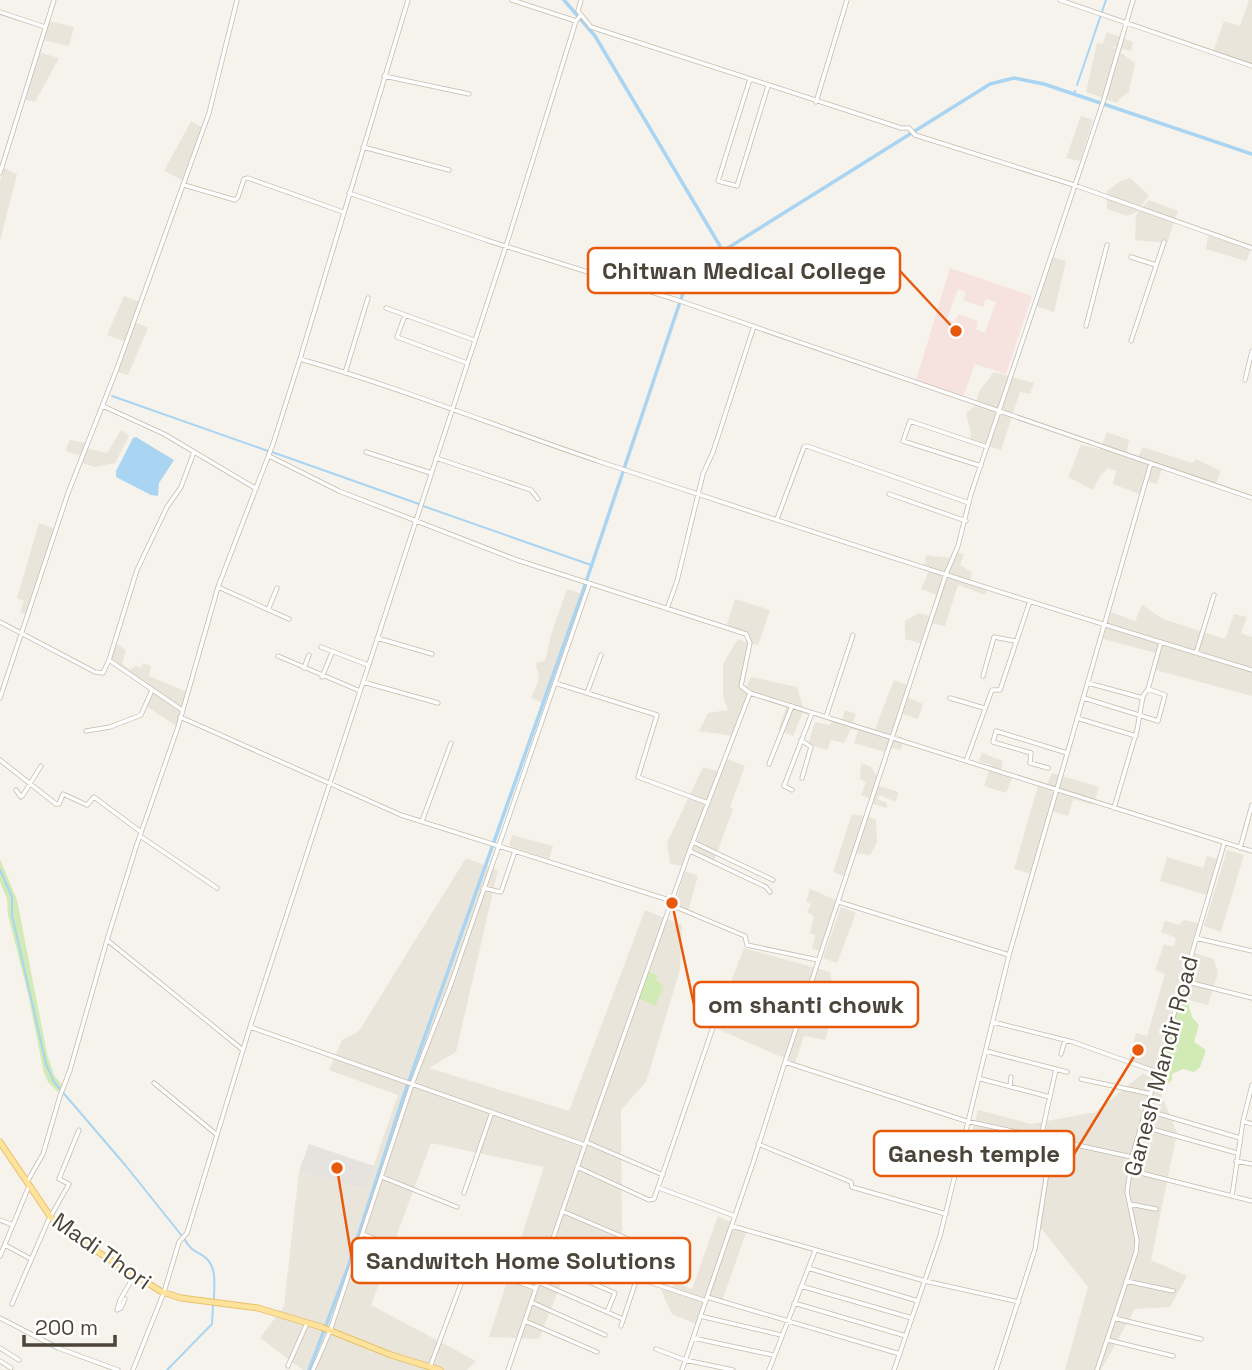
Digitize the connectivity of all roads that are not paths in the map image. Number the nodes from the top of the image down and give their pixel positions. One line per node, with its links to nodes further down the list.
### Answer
1 (54, 0): 12 (street)
2 (237, 0): 22 (street)
3 (408, 0): 14 (street)
4 (512, 0): 10 (street)
5 (581, 0): 10 (street)
6 (847, 0): 18 (street)
7 (1060, 0): 11 (street)
8 (1133, 0): 11 (street)
9 (0, 12): 12 (street)
10 (578, 19): 15 (street); 28 (street)
11 (1126, 23): 13 (street); 23 (street)
12 (46, 27): 21 (street)
13 (1252, 66)
14 (384, 76): 17 (street); 19 (street)
15 (750, 79): 16 (street); 16 (street)
16 (768, 86): 18 (street)
17 (469, 94)
18 (816, 102): 23 (street)
19 (363, 147): 20 (street); 24 (street)
20 (449, 170)
21 (0, 173)
22 (184, 185): 25 (street); 44 (street)
23 (1074, 185): 29 (street); 46 (street)
24 (349, 193): 25 (street); 28 (street)
25 (344, 212): 40 (street)
26 (1164, 242): 31 (street)
27 (1107, 245): 36 (street)
28 (506, 246): 35 (street); 37 (street)
29 (1252, 248)
30 (1130, 257): 31 (street)
31 (1156, 265): 38 (street)
32 (368, 298): 42 (street)
33 (386, 308): 34 (street)
34 (405, 315): 37 (street); 41 (street)
35 (754, 326): 46 (street); 56 (street)
36 (1086, 326)
37 (474, 341): 41 (street)
38 (1131, 341)
39 (1252, 351): 43 (street)
40 (300, 359): 42 (street); 50 (street)
41 (467, 363): 45 (street)
42 (345, 373): 45 (street)
43 (1245, 380)
44 (103, 406): 48 (street); 75 (street)
45 (452, 409): 51 (street); 56 (street)
46 (1000, 412): 47 (street); 52 (street)
47 (987, 447): 53 (street); 53 (street)
48 (194, 452): 55 (street); 87 (street)
49 (366, 452): 54 (street)
50 (269, 456): 55 (street); 63 (street)
51 (436, 458): 54 (street); 59 (street)
52 (1151, 463): 58 (street); 74 (street)
53 (981, 466): 60 (street)
54 (431, 473): 63 (street)
55 (255, 488): 66 (street)
56 (698, 494): 61 (street); 70 (street)
57 (889, 494): 62 (street)
58 (1252, 498)
59 (538, 499)
60 (970, 503): 61 (street); 62 (street)
61 (777, 519): 64 (street)
62 (966, 520): 64 (street)
63 (415, 522): 65 (street); 77 (street)
64 (946, 573): 69 (street); 117 (street)
65 (586, 584): 70 (street); 94 (street)
66 (218, 587): 71 (street); 109 (street)
67 (277, 588): 71 (street)
68 (1214, 595): 82 (street)
69 (1030, 601): 74 (street); 78 (street)
70 (667, 609): 101 (street)
71 (268, 610): 72 (street)
72 (289, 619)
73 (0, 622): 75 (street)
74 (1103, 625): 79 (street); 95 (street)
75 (21, 632): 87 (street); 97 (street)
76 (853, 635): 113 (street)
77 (377, 638): 83 (street); 88 (street)
78 (1015, 641): 91 (street); 108 (street)
79 (1161, 642): 82 (street); 96 (street)
80 (321, 648): 81 (street)
81 (332, 652): 88 (street); 92 (street)
82 (1196, 653): 90 (street)
83 (432, 654)
84 (309, 655): 89 (street)
85 (601, 655): 100 (street)
86 (278, 656): 89 (street)
87 (109, 660): 98 (street)
88 (368, 665): 93 (street)
89 (304, 668): 92 (street)
90 (1252, 670)
91 (983, 676)
92 (323, 677): 99 (street)
93 (363, 682): 99 (street); 106 (street)
94 (555, 683): 100 (street); 139 (street)
95 (1088, 683): 104 (street); 105 (street)
96 (1148, 689): 105 (street); 111 (street)
97 (1, 690): 102 (street)
98 (152, 690): 109 (street); 115 (street)
99 (360, 691): 128 (street)
100 (587, 692): 132 (street)
101 (750, 693): 107 (street); 132 (street)
102 (0, 698)
103 (950, 698): 108 (street)
104 (1084, 698): 111 (street); 114 (street)
105 (1143, 698): 111 (street)
106 (438, 703)
107 (792, 706): 110 (street); 123 (street)
108 (985, 708): 122 (street)
109 (182, 710): 112 (street)
110 (812, 713): 113 (street); 118 (street)
111 (1139, 716): 116 (street)
112 (180, 717): 128 (street); 136 (street)
113 (826, 717): 117 (street)
114 (1077, 718): 116 (street); 120 (street)
115 (86, 731)
116 (1136, 736): 134 (street)
117 (892, 737): 122 (street); 148 (street)
118 (801, 740): 126 (street); 130 (street)
119 (451, 743): 135 (street)
120 (1067, 753): 125 (street); 131 (street)
121 (0, 760): 127 (street)
122 (966, 761): 131 (street)
123 (769, 764)
124 (41, 766): 127 (street)
125 (1048, 768)
126 (802, 778)
127 (31, 784): 129 (street); 136 (street)
128 (330, 784): 135 (street); 159 (street)
129 (16, 790)
130 (792, 790)
131 (1056, 791): 134 (street); 153 (street)
132 (708, 803): 137 (street)
133 (1252, 805): 140 (street)
134 (1114, 808): 138 (street)
135 (422, 821): 139 (street)
136 (140, 834): 145 (street); 151 (street)
137 (693, 842): 142 (street); 144 (street)
138 (1224, 844): 140 (street); 150 (street, Ganesh Mandir Road)
139 (498, 845): 141 (street); 146 (street)
140 (1240, 848): 143 (street)
141 (515, 851): 146 (street); 149 (street)
142 (690, 851): 147 (street); 149 (street)
143 (1252, 851)
144 (773, 880)
145 (217, 888)
146 (483, 888): 172 (street)
147 (770, 892)
148 (839, 902): 153 (street); 154 (street)
149 (671, 903): 154 (street); 190 (street)
150 (1196, 938): 152 (street); 155 (street, Ganesh Mandir Road)
151 (107, 940): 161 (street); 200 (street)
152 (1252, 951)
153 (1009, 955): 158 (street)
154 (818, 960): 164 (street)
155 (1184, 981): 156 (street); 167 (street, Ganesh Mandir Road)
156 (1252, 998)
157 (721, 1004): 198 (street)
158 (993, 1022): 160 (street); 162 (street)
159 (250, 1027): 161 (street); 172 (street)
160 (1065, 1040): 163 (street); 167 (street)
161 (243, 1050): 185 (street)
162 (986, 1051): 165 (street); 169 (street)
163 (1061, 1054)
164 (785, 1062): 180 (street); 191 (street)
165 (1056, 1069): 166 (street); 176 (street)
166 (1067, 1072)
167 (1157, 1072): 175 (street, Ganesh Mandir Road)
168 (1011, 1077): 174 (street)
169 (980, 1079): 174 (street); 180 (street)
170 (1081, 1079): 175 (street)
171 (154, 1083): 185 (street)
172 (412, 1084): 179 (street); 199 (street)
173 (1252, 1085): 177 (street)
174 (1010, 1087): 176 (street)
175 (1151, 1094): 178 (street, Ganesh Mandir Road)
176 (1049, 1097): 186 (street)
177 (1250, 1099): 181 (street)
178 (1146, 1110): 183 (street, Ganesh Mandir Road); 187 (street)
179 (492, 1112): 190 (street); 202 (street)
180 (970, 1121): 186 (street); 209 (street)
181 (1243, 1121): 182 (street); 187 (street)
182 (1252, 1124)
183 (1141, 1126): 192 (street); 193 (street, Ganesh Mandir Road)
184 (79, 1130): 211 (street)
185 (216, 1134): 231 (street)
186 (1041, 1136): 188 (street)
187 (1240, 1138): 192 (street)
188 (1052, 1140): 193 (street); 236 (street)
189 (0, 1142): 200 (main road, Madi Thori)
190 (585, 1143): 196 (street); 198 (street)
191 (758, 1144): 209 (street); 210 (street)
192 (1237, 1153): 194 (street)
193 (1132, 1157): 197 (street, Ganesh Mandir Road)
194 (1236, 1161): 195 (street); 203 (street)
195 (1252, 1164)
196 (577, 1167): 201 (street); 208 (street)
197 (1129, 1170): 203 (street); 205 (street, Ganesh Mandir Road)
198 (663, 1175): 201 (street)
199 (382, 1177): 206 (street); 215 (street)
200 (28, 1184): 211 (main road, Madi Thori); 213 (street)
201 (659, 1188): 210 (street)
202 (464, 1193)
203 (1231, 1197): 204 (street)
204 (1252, 1201)
205 (1130, 1204): 207 (street); 226 (street, Ganesh Mandir Road)
206 (457, 1207)
207 (1156, 1209)
208 (562, 1211): 216 (street); 222 (street)
209 (946, 1214): 225 (street)
210 (735, 1216): 214 (street)
211 (50, 1217): 221 (street); 224 (main road, Madi Thori)
212 (0, 1220): 213 (street)
213 (13, 1225): 217 (street)
214 (732, 1226): 219 (street); 233 (street)
215 (363, 1234): 218 (street); 249 (street)
216 (635, 1242)
217 (5, 1245): 220 (street); 221 (street)
218 (399, 1249)
219 (816, 1250): 223 (street); 225 (street)
220 (0, 1256)
221 (31, 1259): 238 (street)
222 (545, 1263): 227 (street); 239 (street)
223 (808, 1268): 228 (street); 234 (street)
224 (134, 1276): 231 (main road, Madi Thori); 232 (street)
225 (925, 1281): 234 (street); 236 (street)
226 (1126, 1281): 230 (street); 243 (street, Ganesh Mandir Road)
227 (538, 1282): 229 (street); 239 (street)
228 (801, 1286): 237 (street); 242 (street)
229 (536, 1288): 235 (street); 266 (street)
230 (1173, 1291)
231 (164, 1292): 247 (main road, Madi Thori); 269 (street)
232 (125, 1299)
233 (706, 1299): 240 (street); 244 (street); 245 (street)
234 (918, 1301): 242 (street)
235 (531, 1302): 246 (street); 250 (street)
236 (1019, 1302): 277 (street)
237 (794, 1303): 245 (street); 252 (street)
238 (12, 1304)
239 (607, 1312): 244 (street)
240 (700, 1316): 251 (street); 253 (street)
241 (0, 1318): 268 (street)
242 (912, 1318): 252 (street)
243 (1114, 1318): 254 (street); 255 (street, Ganesh Mandir Road)
244 (624, 1320): 248 (street)
245 (787, 1320): 251 (street); 259 (street)
246 (525, 1321): 258 (street); 272 (street)
247 (307, 1323): 249 (main road, Madi Thori); 265 (street)
248 (621, 1326)
249 (327, 1329): 266 (main road, Madi Thori); 270 (street)
250 (606, 1335)
251 (782, 1335): 260 (street)
252 (906, 1336): 259 (street)
253 (694, 1338): 260 (street); 263 (street)
254 (1201, 1339)
255 (1108, 1340): 261 (street); 278 (street, Ganesh Mandir Road)
256 (0, 1348): 262 (street)
257 (656, 1349): 263 (street)
258 (597, 1352)
259 (900, 1354): 276 (street)
260 (774, 1355): 275 (street)
261 (1173, 1356)
262 (19, 1360)
263 (685, 1360): 273 (street); 274 (street)
264 (0, 1361): 267 (street)
265 (288, 1366)
266 (430, 1367): 271 (main road, Madi Thori)
267 (11, 1368)
268 (118, 1370)
269 (133, 1370)
270 (313, 1370)
271 (440, 1370)
272 (508, 1370)
273 (682, 1370)
274 (733, 1370)
275 (769, 1370)
276 (894, 1370)
277 (996, 1370)
278 (1097, 1370)

